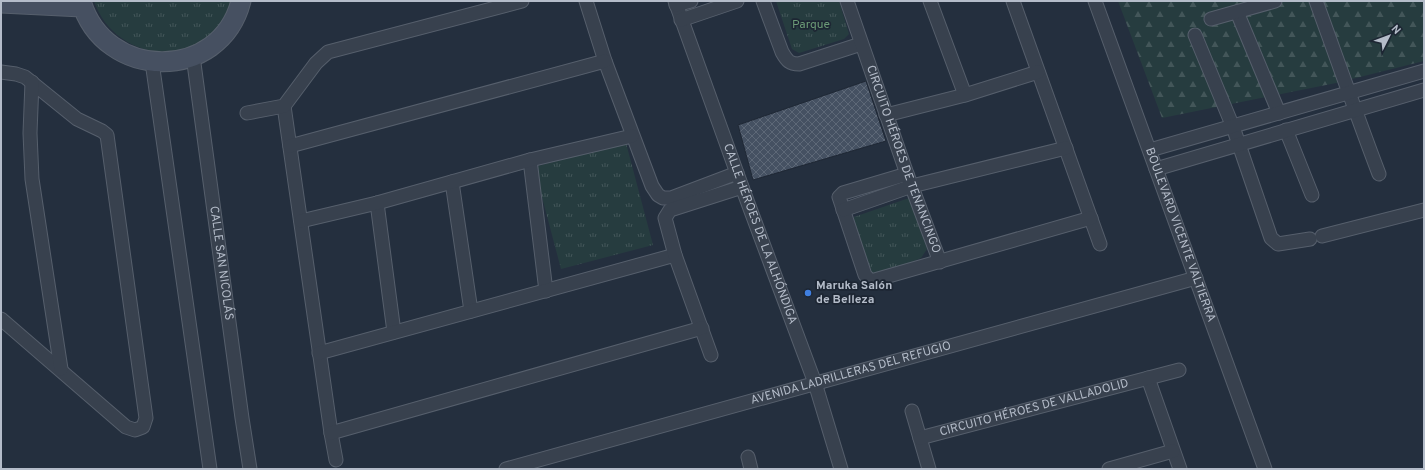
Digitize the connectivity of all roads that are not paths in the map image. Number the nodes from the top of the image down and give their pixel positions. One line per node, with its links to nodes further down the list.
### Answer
1 (241, 1): 21 (street)
2 (522, 1): 31 (street)
3 (586, 1): 22 (street)
4 (691, 1): 14 (street)
5 (736, 1): 18 (street)
6 (763, 1): 20 (street)
7 (847, 1): 20 (street, CIRCUITO HÉROES DE TENANCINGO)
8 (930, 1): 30 (street)
9 (1013, 1): 26 (street)
10 (1095, 1): 42 (street, BOULEVARD VICENTE VALTIERRA)
11 (1275, 1): 16 (street)
12 (1316, 1): 29 (street)
13 (1, 3): 15 (street)
14 (675, 3): 18 (street, CALLE HÉROES DE LA ALHÓNDIGA)
15 (82, 4): 23 (street)
16 (1237, 12): 17 (street); 34 (street)
17 (1211, 19)
18 (681, 20): 45 (street, CALLE HÉROES DE LA ALHÓNDIGA)
19 (1195, 35): 36 (street)
20 (861, 44): 35 (street, CIRCUITO HÉROES DE TENANCINGO)
21 (192, 56): 23 (street); 78 (street, CALLE SAN NICOLÁS)
22 (605, 61): 38 (street); 40 (street)
23 (152, 62): 77 (street)
24 (1424, 71): 29 (street)
25 (1, 72): 27 (street)
26 (1038, 72): 30 (street); 41 (street)
27 (32, 82): 68 (street); 68 (street)
28 (1424, 90): 32 (street)
29 (1350, 92): 32 (street); 34 (street)
30 (965, 95): 35 (street)
31 (284, 106): 33 (street); 40 (street)
32 (1355, 110): 37 (street); 47 (street)
33 (248, 113)
34 (1279, 113): 36 (street)
35 (886, 115): 46 (street, CIRCUITO HÉROES DE TENANCINGO)
36 (1233, 127): 39 (street); 42 (street)
37 (1286, 130): 39 (street); 51 (street)
38 (632, 136): 43 (street); 45 (street)
39 (1238, 145): 44 (street); 54 (street)
40 (290, 146): 56 (street)
41 (1066, 148): 49 (street); 55 (street)
42 (1150, 150): 44 (street, BOULEVARD VICENTE VALTIERRA)
43 (530, 160): 48 (street); 61 (street)
44 (1156, 168): 60 (street, BOULEVARD VICENTE VALTIERRA)
45 (736, 173): 50 (street, CALLE HÉROES DE LA ALHÓNDIGA)
46 (907, 174): 49 (street, CIRCUITO HÉROES DE TENANCINGO); 53 (street)
47 (1379, 174)
48 (452, 182): 52 (street); 62 (street)
49 (912, 186): 53 (street); 59 (street, CIRCUITO HÉROES DE TENANCINGO)
50 (742, 187): 58 (street); 71 (street, CALLE HÉROES DE LA ALHÓNDIGA)
51 (1312, 195)
52 (377, 203): 56 (street); 65 (street)
53 (843, 210): 59 (street)
54 (1424, 210)
55 (1091, 218): 57 (street); 59 (street, CIRCUITO HÉROES DE TENANCINGO)
56 (300, 221): 66 (street)
57 (1100, 244)
58 (675, 255): 61 (street); 64 (street)
59 (940, 262)
60 (1196, 278): 71 (street, AVENIDA LADRILLERAS DEL REFUGIO); 84 (street, BOULEVARD VICENTE VALTIERRA)
61 (546, 291): 62 (street)
62 (471, 311): 65 (street)
63 (1, 319): 68 (street)
64 (702, 328): 67 (street); 73 (street)
65 (394, 332): 66 (street)
66 (319, 353): 73 (street)
67 (712, 355)
68 (61, 369)
69 (1179, 370): 70 (street, CIRCUITO HÉROES DE VALLADOLID)
70 (1148, 378): 74 (street, CIRCUITO HÉROES DE VALLADOLID); 75 (street)
71 (815, 383): 79 (street, AVENIDA LADRILLERAS DEL REFUGIO); 80 (street, CALLE HÉROES DE LA ALHÓNDIGA)
72 (912, 411): 74 (street)
73 (331, 432): 76 (street)
74 (920, 438): 81 (street)
75 (1173, 450): 82 (street); 83 (street)
76 (336, 460)
77 (210, 469)
78 (250, 469)
79 (506, 469)
80 (841, 469)
81 (929, 469)
82 (1109, 469)
83 (1180, 469)
84 (1265, 469)

